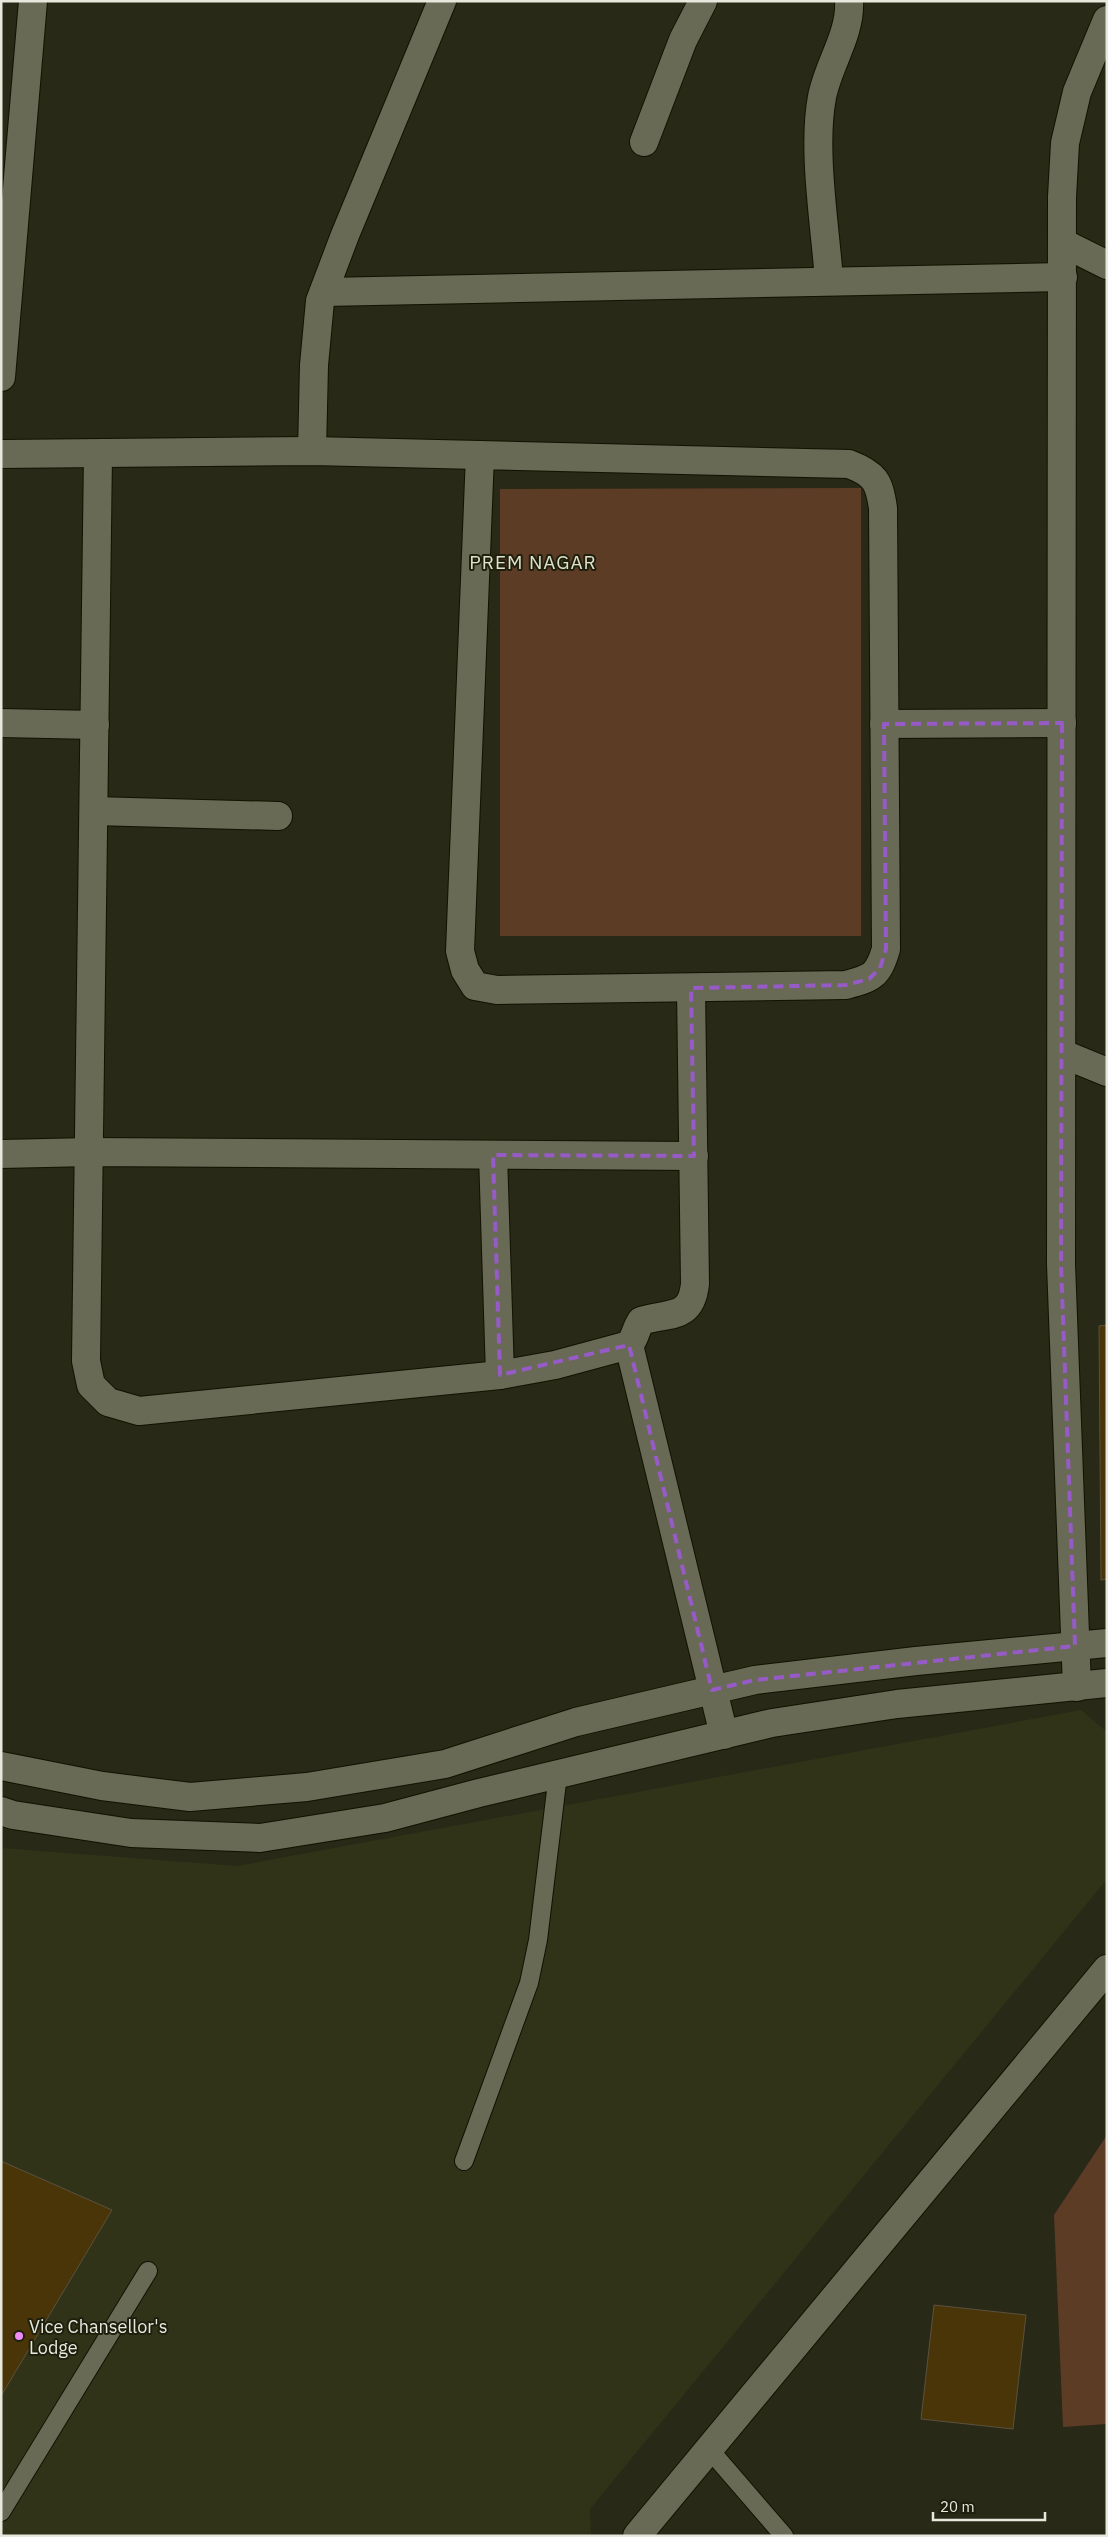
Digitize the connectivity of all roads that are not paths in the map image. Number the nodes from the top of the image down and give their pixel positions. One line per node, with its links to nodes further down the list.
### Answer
1 (33, 1): 7 (street)
2 (442, 1): 12 (street)
3 (703, 1): 6 (street)
4 (848, 1): 11 (street)
5 (1107, 20): 8 (street)
6 (644, 142)
7 (11, 143): 13 (street)
8 (1063, 243): 9 (street); 10 (street)
9 (1107, 265)
10 (1063, 277): 11 (street); 18 (street)
11 (829, 280): 12 (street)
12 (324, 292): 14 (street)
13 (1, 377)
14 (312, 451): 16 (street); 17 (street)
15 (1, 454): 16 (street)
16 (98, 454): 21 (street)
17 (480, 455): 20 (street); 24 (street)
18 (1062, 722): 20 (street); 25 (street)
19 (1, 723): 21 (street)
20 (884, 724): 24 (street)
21 (95, 725): 22 (street)
22 (94, 811): 23 (street); 27 (street)
23 (278, 816)
24 (691, 988): 30 (street)
25 (1062, 1054): 26 (street); 34 (street)
26 (1107, 1072)
27 (90, 1152): 28 (street); 29 (street); 32 (street)
28 (1, 1154)
29 (492, 1155): 30 (street); 32 (street)
30 (694, 1156): 31 (street)
31 (629, 1345): 32 (street); 37 (street)
32 (500, 1375)
33 (1107, 1643): 34 (street)
34 (1074, 1646): 36 (street); 37 (street)
35 (1107, 1683): 36 (street)
36 (1077, 1687): 38 (street)
37 (712, 1690): 38 (street); 39 (street)
38 (724, 1735): 40 (street)
39 (1, 1766)
40 (558, 1774): 41 (street); 43 (lane)
41 (1, 1811)
42 (1107, 1969): 45 (street)
43 (464, 2161)
44 (148, 2271): 46 (lane)
45 (709, 2449): 47 (street); 48 (lane)
46 (1, 2512)
47 (637, 2536)
48 (784, 2536)

